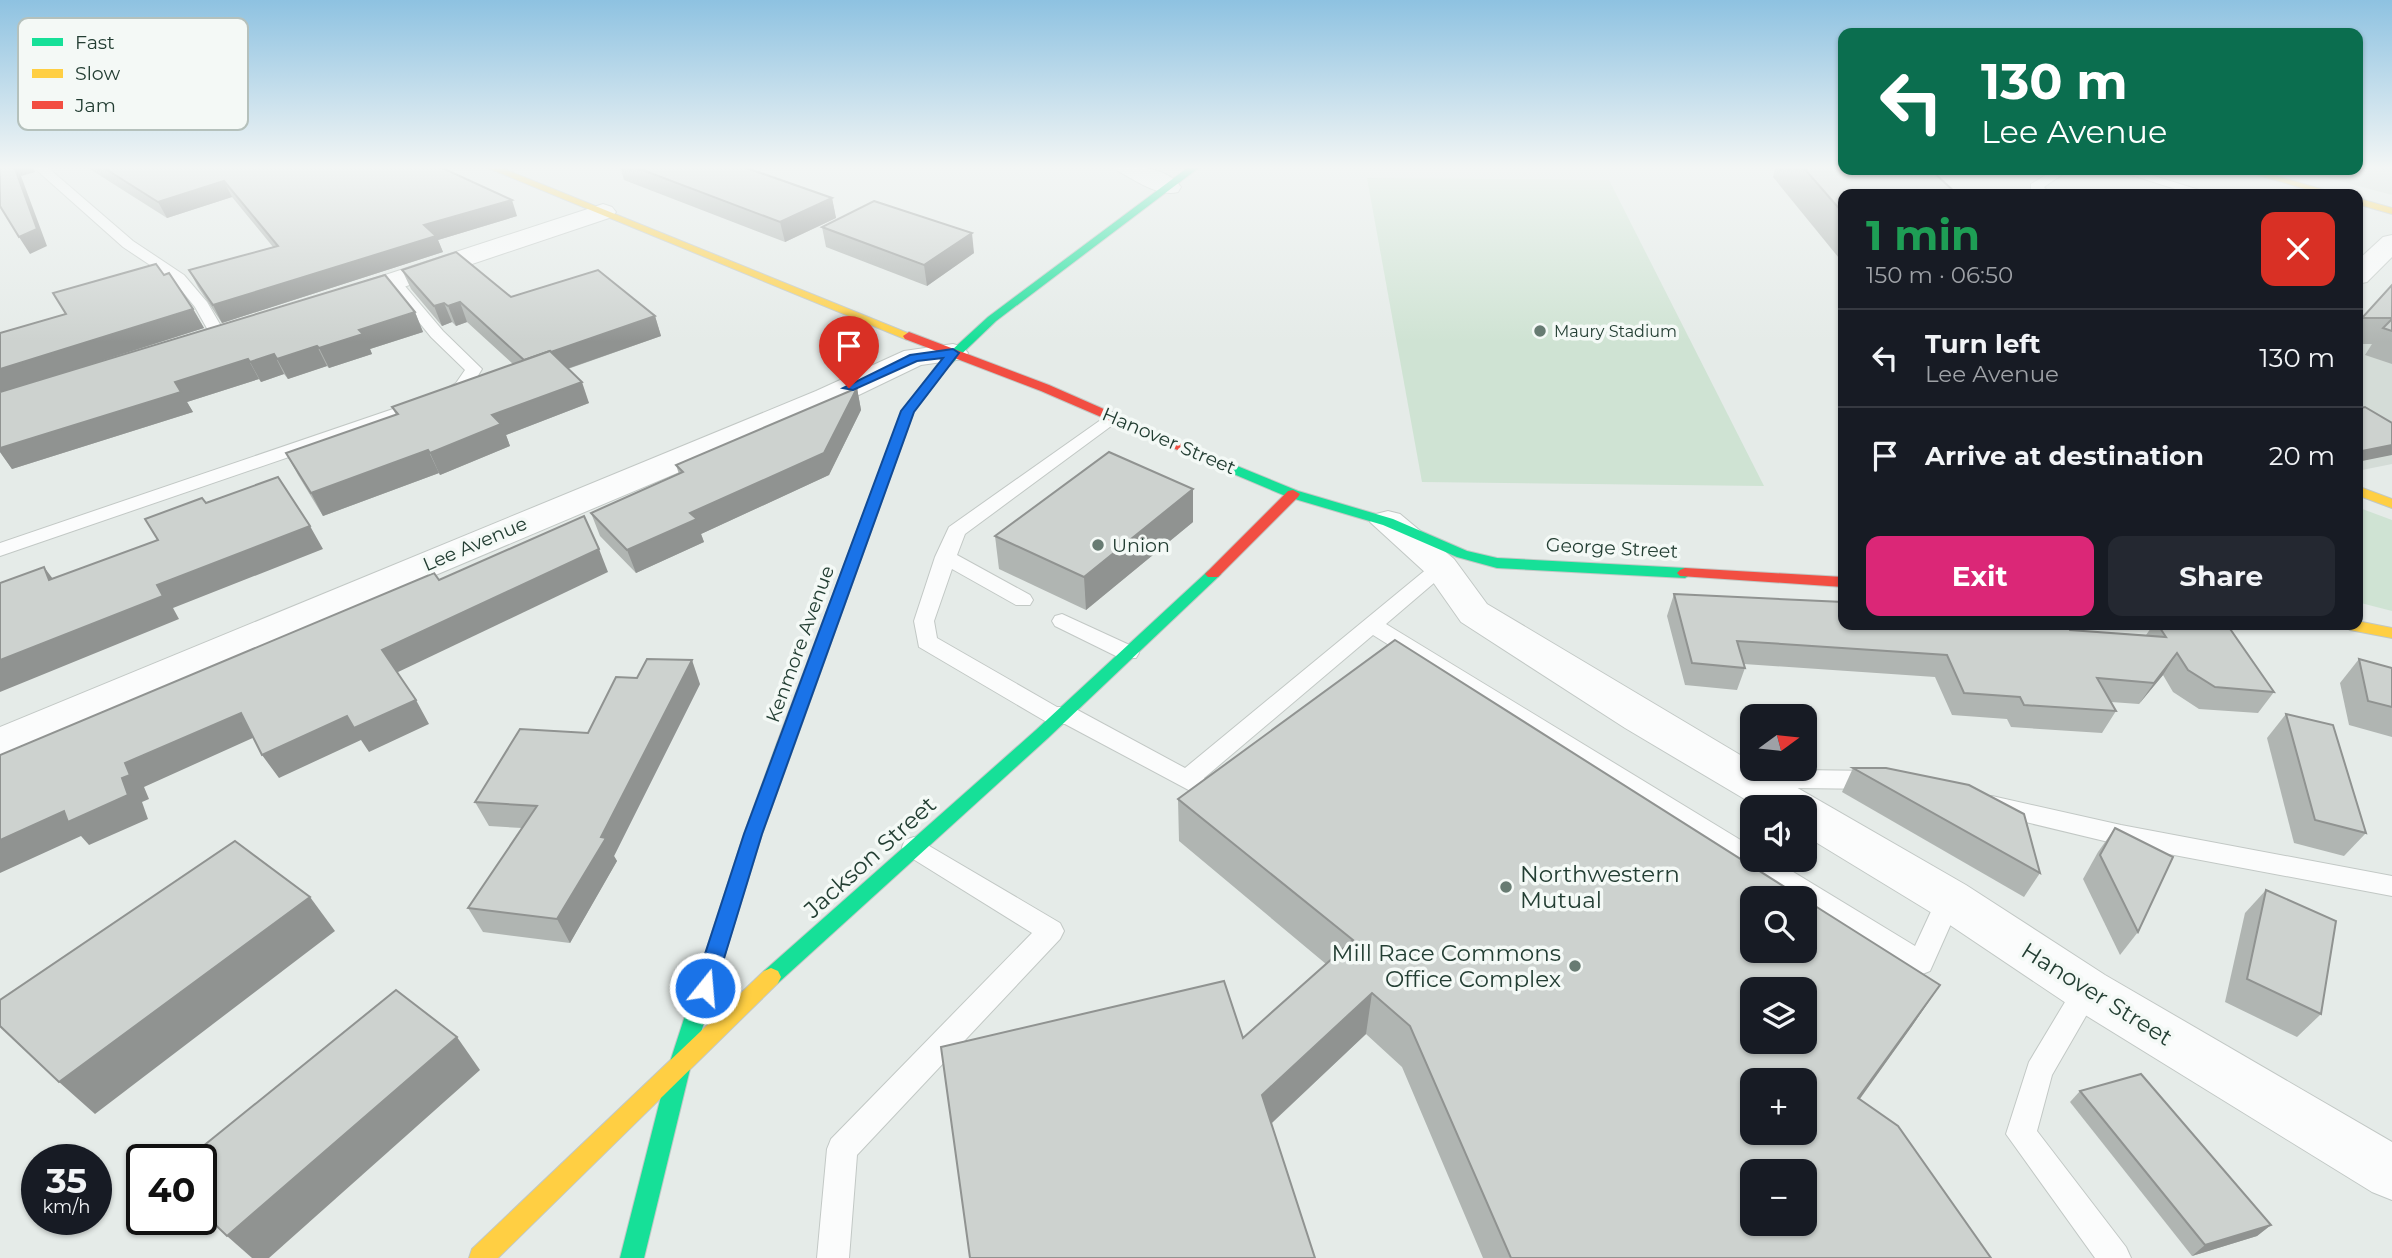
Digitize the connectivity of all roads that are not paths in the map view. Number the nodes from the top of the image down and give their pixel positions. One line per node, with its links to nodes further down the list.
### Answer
1 (106, 225): 9 (lane)
2 (565, 225): 7 (street)
3 (635, 225): 10 (street, Hanover Street)
4 (1118, 225): 10 (street, Kenmore Avenue)
5 (2392, 243): 6 (street)
6 (2363, 270)
7 (394, 282): 8 (street); 14 (lane)
8 (319, 306)
9 (220, 338)
10 (953, 353): 11 (street, Hanover Street); 25 (street, Lee Avenue); 35 (street, Kenmore Avenue)
11 (1112, 416): 12 (street, Hanover Street); 15 (lane)
12 (1293, 494): 13 (street, Hanover Street); 23 (street, Jackson Street)
13 (1388, 522): 16 (street, Hanover Street); 17 (street, George Street)
14 (0, 550)
15 (945, 558): 18 (lane); 24 (lane)
16 (1441, 567): 20 (lane); 27 (street, Hanover Street)
17 (1838, 582)
18 (1023, 600)
19 (1062, 621): 23 (lane)
20 (1373, 626): 24 (lane); 33 (lane)
21 (2363, 627): 22 (street)
22 (2392, 633)
23 (1128, 653): 24 (street, Jackson Street)
24 (1061, 716): 31 (street, Jackson Street)
25 (0, 744)
26 (1894, 783): 27 (lane)
27 (1759, 786): 28 (street, Hanover Street)
28 (1774, 795)
29 (1974, 801): 32 (lane)
30 (1817, 821): 33 (street, Hanover Street)
31 (914, 847): 35 (street, Jackson Street); 39 (lane)
32 (2392, 886)
33 (1949, 899): 34 (street, Hanover Street)
34 (2087, 990): 36 (street, Hanover Street); 40 (lane)
35 (680, 1065): 37 (street, Jackson Street); 38 (street, Kenmore Avenue)
36 (2392, 1173)
37 (481, 1258)
38 (632, 1258)
39 (833, 1258)
40 (2115, 1258)

